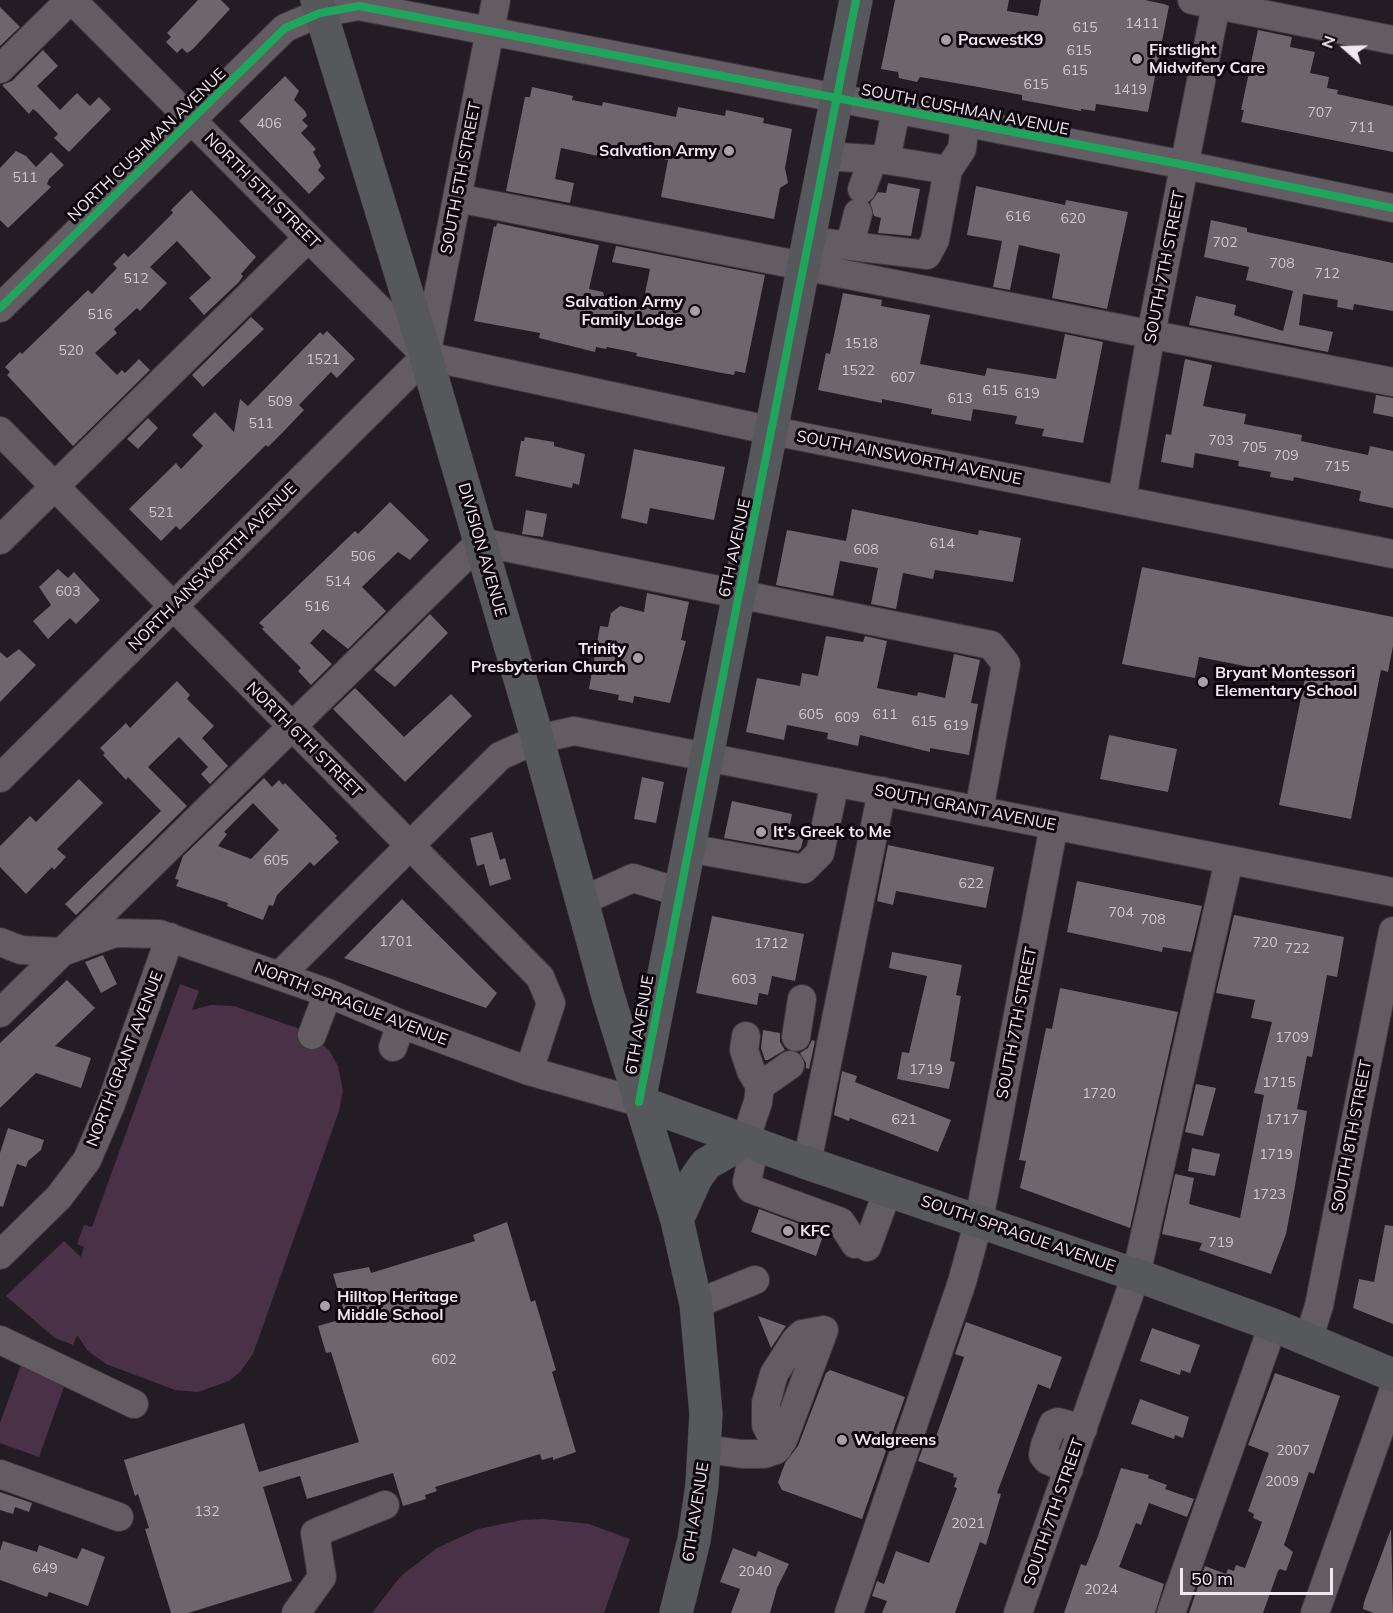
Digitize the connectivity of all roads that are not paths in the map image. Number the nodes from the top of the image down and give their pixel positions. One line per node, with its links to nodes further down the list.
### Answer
1 (71, 0): 8 (street); 11 (street, NORTH 5TH STREET)
2 (496, 0): 6 (street, SOUTH 5TH STREET)
3 (856, 0): 9 (main road, 6TH AVENUE)
4 (1208, 2): 7 (street); 15 (street, SOUTH 7TH STREET)
5 (318, 6): 6 (street, SOUTH CUSHMAN AVENUE); 11 (street, NORTH CUSHMAN AVENUE); 24 (main road, DIVISION AVENUE)
6 (490, 31): 9 (street, SOUTH CUSHMAN AVENUE); 17 (street, SOUTH 5TH STREET)
7 (1393, 40)
8 (0, 69)
9 (837, 99): 10 (street, SOUTH CUSHMAN AVENUE); 13 (main road, 6TH AVENUE)
10 (896, 110): 12 (street, SOUTH CUSHMAN AVENUE); 14 (street)
11 (191, 120): 19 (street, NORTH 5TH STREET); 22 (street, NORTH CUSHMAN AVENUE)
12 (965, 123): 15 (street, SOUTH CUSHMAN AVENUE); 16 (street)
13 (825, 156): 14 (street); 21 (main road, 6TH AVENUE)
14 (879, 159): 16 (street); 20 (street)
15 (1185, 165): 18 (street, SOUTH CUSHMAN AVENUE); 23 (street, SOUTH 7TH STREET)
16 (948, 170): 20 (street)
17 (457, 198): 21 (street); 24 (street, SOUTH 5TH STREET)
18 (1393, 208)
19 (308, 238): 24 (street, NORTH 5TH STREET); 28 (street)
20 (859, 246): 21 (street)
21 (806, 254): 23 (street); 27 (main road, 6TH AVENUE)
22 (0, 308)
23 (1151, 334): 25 (street); 29 (street, SOUTH 7TH STREET)
24 (426, 356): 27 (street, SOUTH AINSWORTH AVENUE); 31 (main road, DIVISION AVENUE); 34 (street, NORTH AINSWORTH AVENUE)
25 (1393, 382)
26 (0, 431): 28 (street, NORTH 6TH STREET)
27 (773, 431): 29 (street, SOUTH AINSWORTH AVENUE); 33 (main road, 6TH AVENUE)
28 (54, 486): 30 (street); 34 (street, NORTH 6TH STREET)
29 (1122, 499): 32 (street, SOUTH AINSWORTH AVENUE)
30 (0, 540)
31 (480, 542): 33 (street); 35 (street); 36 (main road, DIVISION AVENUE)
32 (1393, 554)
33 (739, 595): 37 (main road, 6TH AVENUE); 41 (street)
34 (174, 608): 35 (street, NORTH 6TH STREET); 38 (street, NORTH AINSWORTH AVENUE)
35 (291, 727): 43 (street, NORTH 6TH STREET); 52 (street)
36 (537, 739): 37 (street, SOUTH GRANT AVENUE); 43 (street); 48 (main road, DIVISION AVENUE)
37 (706, 757): 39 (street, SOUTH GRANT AVENUE); 44 (main road, 6TH AVENUE)
38 (0, 778)
39 (836, 782): 40 (street, SOUTH GRANT AVENUE); 44 (street)
40 (882, 791): 41 (street, SOUTH GRANT AVENUE); 65 (street)
41 (979, 810): 42 (street, SOUTH GRANT AVENUE)
42 (1054, 825): 45 (street, SOUTH GRANT AVENUE); 68 (street, SOUTH 7TH STREET)
43 (408, 846): 53 (street); 61 (street, NORTH 6TH STREET)
44 (688, 848): 46 (main road, 6TH AVENUE)
45 (1229, 860): 47 (street, SOUTH GRANT AVENUE); 70 (street, SOUTH 7TH STREET)
46 (679, 892): 48 (street); 63 (main road, 6TH AVENUE)
47 (1393, 892)
48 (582, 901): 63 (main road, DIVISION AVENUE)
49 (1393, 932): 76 (street, SOUTH 8TH STREET)
50 (170, 937): 52 (street, NORTH SPRAGUE AVENUE); 53 (street, NORTH SPRAGUE AVENUE); 69 (street, NORTH GRANT AVENUE)
51 (0, 942): 52 (street)
52 (62, 952): 56 (street)
53 (279, 976): 54 (street, NORTH SPRAGUE AVENUE)
54 (328, 993): 57 (street); 61 (street, NORTH SPRAGUE AVENUE)
55 (802, 999): 59 (street)
56 (0, 1013)
57 (312, 1035)
58 (746, 1036): 62 (street)
59 (796, 1037)
60 (790, 1065): 62 (street)
61 (529, 1071): 63 (street, NORTH SPRAGUE AVENUE)
62 (760, 1086): 64 (street)
63 (639, 1102): 64 (main road, SOUTH SPRAGUE AVENUE); 67 (main road, 6TH AVENUE)
64 (750, 1142): 65 (main road, SOUTH SPRAGUE AVENUE); 66 (street); 67 (main road)
65 (807, 1163): 66 (main road, SOUTH SPRAGUE AVENUE)
66 (888, 1190): 68 (main road, SOUTH SPRAGUE AVENUE)
67 (677, 1220): 72 (main road, 6TH AVENUE)
68 (980, 1220): 70 (main road, SOUTH SPRAGUE AVENUE); 86 (street, SOUTH 7TH STREET)
69 (0, 1255)
70 (1136, 1275): 73 (main road, SOUTH SPRAGUE AVENUE); 87 (street, SOUTH 7TH STREET)
71 (755, 1280): 72 (street)
72 (696, 1304): 80 (main road, 6TH AVENUE)
73 (1273, 1325): 76 (main road, SOUTH SPRAGUE AVENUE); 88 (street)
74 (824, 1330): 80 (street)
75 (0, 1340): 79 (street)
76 (1308, 1340): 77 (main road, SOUTH SPRAGUE AVENUE)
77 (1393, 1375)
78 (1393, 1392): 89 (street)
79 (134, 1404)
80 (705, 1449): 85 (main road, 6TH AVENUE)
81 (0, 1474): 83 (street)
82 (385, 1505): 84 (street)
83 (119, 1517)
84 (296, 1613)
85 (676, 1613)
86 (849, 1613)
87 (1018, 1613)
88 (1172, 1613)
89 (1315, 1613)

